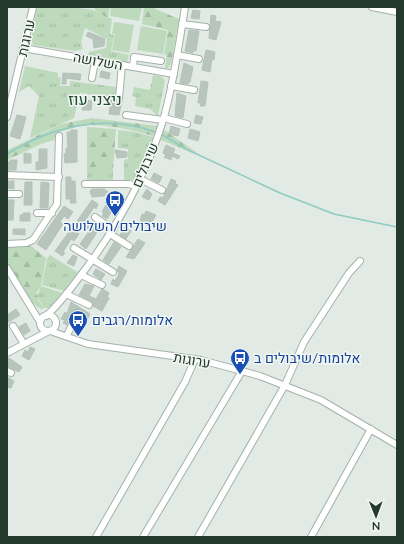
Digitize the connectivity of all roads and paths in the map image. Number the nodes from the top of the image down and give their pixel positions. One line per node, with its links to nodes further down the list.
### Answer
1 (33, 7): 7 (street, ערוגות)
2 (185, 7): 5 (street, שיבולים)
3 (372, 7): 4 (street)
4 (397, 12)
5 (182, 24): 6 (street); 8 (street, שיבולים)
6 (206, 27)
7 (23, 48): 10 (street, השלושה); 20 (street, ערוגות)
8 (177, 55): 9 (street); 14 (street, שיבולים)
9 (199, 59)
10 (95, 61): 12 (street, השלושה); 15 (street)
11 (161, 61): 13 (street)
12 (122, 65): 13 (street, השלושה); 18 (street)
13 (133, 67): 14 (street, השלושה)
14 (174, 74): 16 (street, שיבולים)
15 (92, 78)
16 (171, 86): 17 (street); 21 (street, שיבולים)
17 (194, 90)
18 (119, 98)
19 (126, 115): 21 (street)
20 (7, 117)
21 (163, 119): 22 (street); 26 (street, שיבולים)
22 (187, 124)
23 (59, 136): 25 (street)
24 (7, 175): 25 (street)
25 (59, 177): 33 (street)
26 (140, 179): 28 (street, שיבולים); 29 (street)
27 (85, 184): 28 (street)
28 (136, 186): 35 (street, שיבולים)
29 (162, 190)
30 (7, 194): 31 (street)
31 (20, 194)
32 (37, 213): 33 (street)
33 (52, 213): 36 (street)
34 (95, 217): 35 (street)
35 (111, 232): 37 (street); 39 (street, שיבולים)
36 (7, 244)
37 (129, 246)
38 (74, 248): 39 (street)
39 (92, 260): 42 (street); 43 (street, שיבולים)
40 (360, 261): 61 (street)
41 (7, 268): 48 (street)
42 (112, 272)
43 (81, 275): 44 (street); 45 (street, שיבולים)
44 (102, 285)
45 (66, 294): 46 (street, שיבולים); 47 (street)
46 (58, 303): 50 (street, שיבולים); 51 (street, שיבולים)
47 (89, 305)
48 (32, 308): 50 (street); 52 (street)
49 (78, 313): 55 (street)
50 (45, 316): 51 (street); 52 (street)
51 (55, 321): 54 (street); 55 (street, ערוגות)
52 (40, 324): 54 (street); 56 (street)
53 (13, 326): 57 (street)
54 (50, 331): 55 (street, ערוגות); 56 (street)
55 (67, 336): 59 (street, ערוגות)
56 (35, 338): 57 (street)
57 (24, 344): 58 (street)
58 (7, 353)
59 (195, 359): 60 (street, ערוגות); 64 (street)
60 (242, 371): 61 (street, ערוגות); 65 (street)
61 (285, 385): 62 (street, ערוגות); 66 (street)
62 (371, 429): 63 (street, ערוגות); 67 (street)
63 (397, 445)
64 (96, 537)
65 (144, 537)
66 (198, 537)
67 (311, 537)

